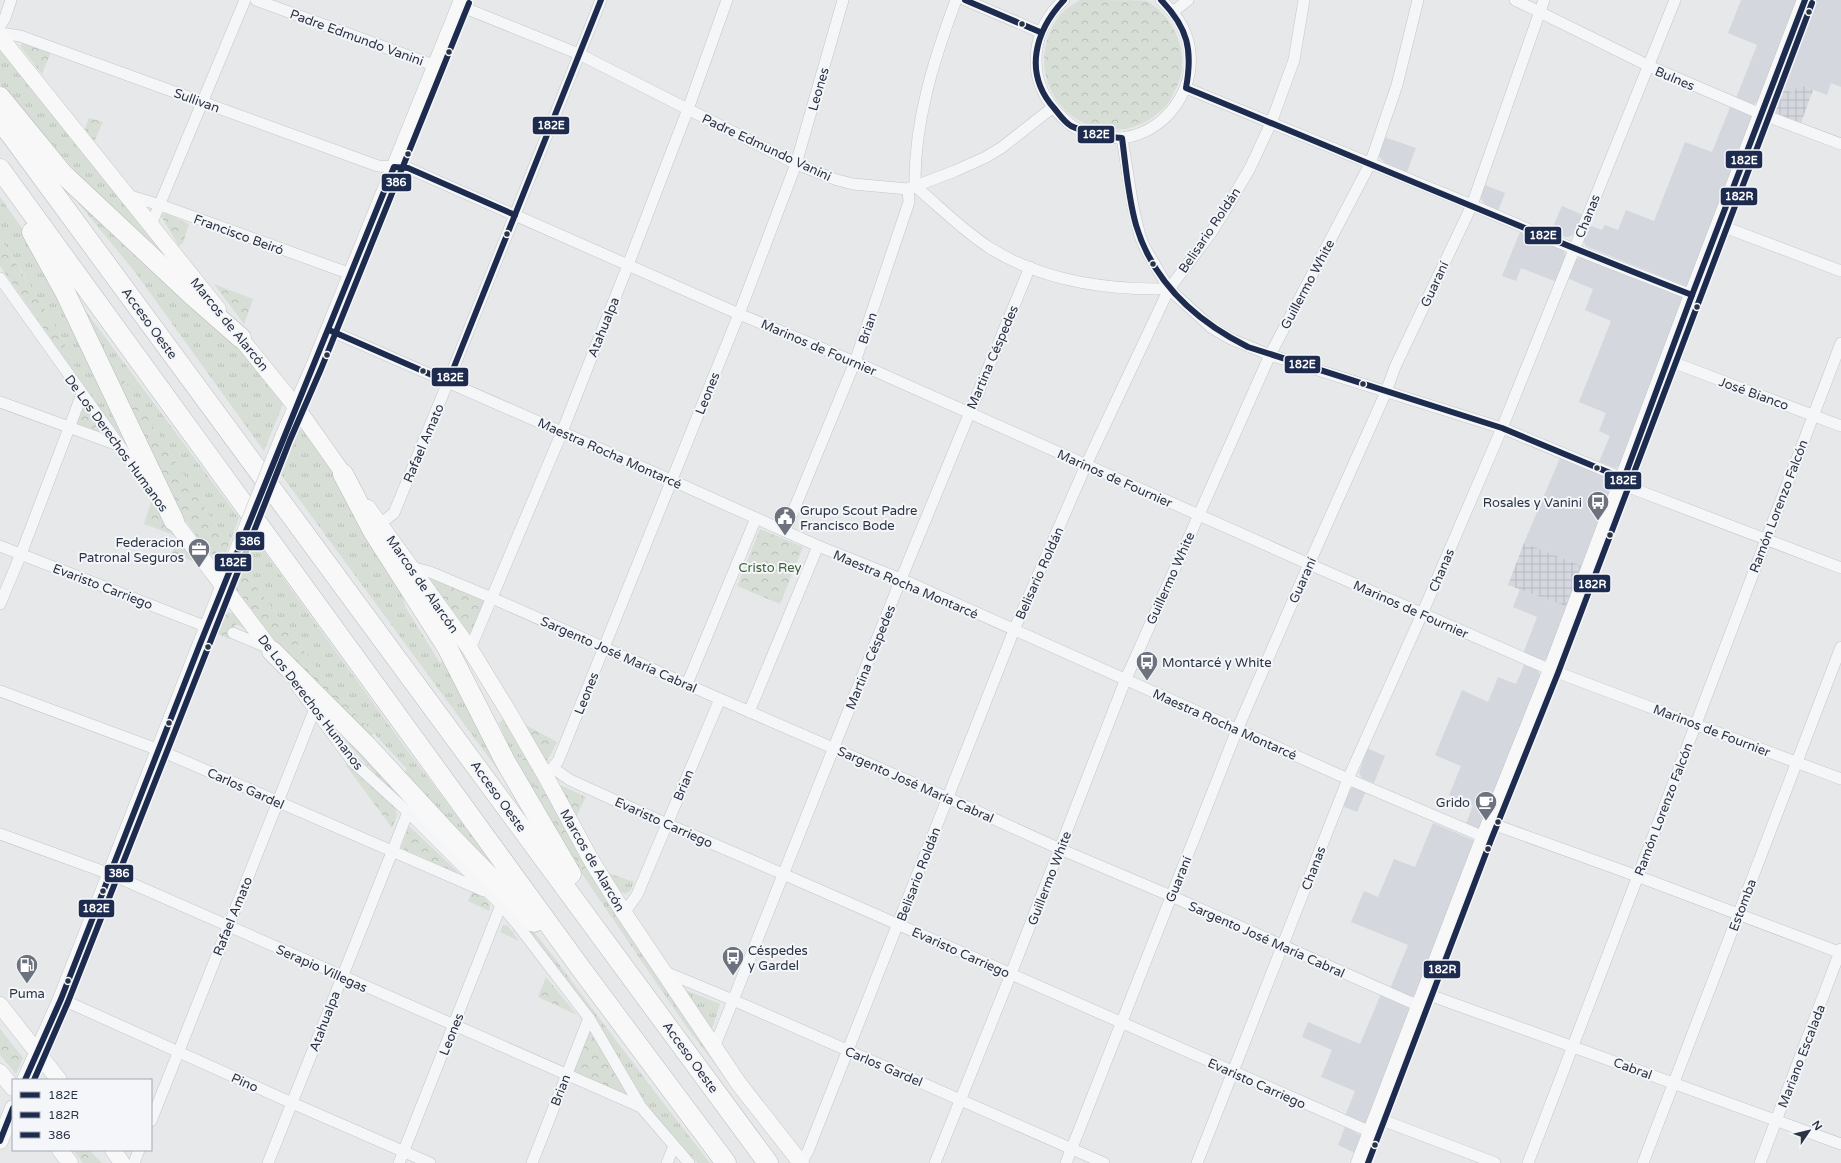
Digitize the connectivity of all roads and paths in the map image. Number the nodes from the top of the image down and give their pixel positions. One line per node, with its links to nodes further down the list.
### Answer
1 (11, 0): 21 (street)
2 (245, 0): 30 (street)
3 (256, 0): 26 (street, Padre Edmundo Vanini)
4 (601, 0): 25 (street, Rafael Amato)
5 (727, 0): 32 (street, Atahualpa)
6 (843, 0): 38 (street, Leones)
7 (956, 0): 43 (street, Brian)
8 (966, 0): 22 (street)
9 (1064, 0): 22 (street)
10 (1161, 0): 19 (street)
11 (1188, 0): 19 (street)
12 (1304, 0): 35 (street, Belisario Roldán)
13 (1418, 0): 39 (street, Guillermo White)
14 (1515, 0): 20 (street, Bulnes)
15 (1544, 0): 20 (street, Guaraní)
16 (1675, 0): 27 (street, Chanas)
17 (1806, 0): 33 (street)
18 (461, 3): 25 (street, Padre Edmundo Vanini); 26 (street)
19 (1173, 12): 28 (street)
20 (1539, 12): 27 (street, Bulnes); 46 (street, Guaraní)
21 (0, 26)
22 (1040, 32): 31 (street)
23 (0, 33): 30 (street, Sullivan)
24 (0, 37): 44 (street, Marcos de Alarcón)
25 (579, 54): 32 (street, Padre Edmundo Vanini); 47 (street, Rafael Amato)
26 (436, 66): 40 (street)
27 (1649, 66): 33 (street, Bulnes); 50 (street, Chanas)
28 (1186, 88): 35 (street); 36 (street)
29 (0, 97): 60 (highway)
30 (203, 102): 40 (street, Sullivan); 45 (street)
31 (1052, 108): 36 (street); 43 (street)
32 (688, 109): 38 (street, Padre Edmundo Vanini); 51 (street, Atahualpa)
33 (1761, 114): 37 (street, Bulnes); 49 (street)
34 (0, 120): 138 (highway, Acceso Oeste)
35 (1271, 123): 39 (street); 56 (street, Belisario Roldán)
36 (1122, 138): 56 (street)
37 (1841, 144)
38 (796, 164): 43 (street, Padre Edmundo Vanini); 58 (street, Leones)
39 (1370, 164): 46 (street); 62 (street, Guillermo White)
40 (394, 167): 47 (street, Marinos de Fournier); 54 (street)
41 (0, 169): 141 (highway)
42 (0, 177): 83 (highway)
43 (912, 187): 52 (street); 64 (street, Brian)
44 (127, 194): 45 (street, Francisco Beiró); 48 (street, Marcos de Alarcón)
45 (160, 205): 48 (street); 54 (street, Francisco Beiró)
46 (1472, 205): 50 (street); 66 (street, Guaraní)
47 (515, 215): 51 (street, Marinos de Fournier); 65 (street, Rafael Amato)
48 (151, 225): 60 (street, Marcos de Alarcón)
49 (1719, 225): 53 (street); 57 (street)
50 (1574, 249): 57 (street); 74 (street, Chanas)
51 (628, 265): 58 (street, Marinos de Fournier); 75 (street, Atahualpa)
52 (1030, 268): 56 (street); 70 (street, Martina Céspedes)
53 (1841, 271)
54 (351, 274): 59 (street)
55 (0, 278): 67 (street, De Los Derechos Humanos)
56 (1169, 289): 62 (street); 77 (street, Belisario Roldán)
57 (1692, 295): 63 (street)
58 (739, 314): 64 (street, Marinos de Fournier); 79 (street, Leones)
59 (328, 330): 65 (street, Maestra Rocha Montarcé); 69 (street)
60 (241, 338): 69 (street, Marcos de Alarcón)
61 (1841, 343): 71 (street, Ramón Lorenzo Falcón)
62 (1270, 355): 66 (street); 81 (street, Guillermo White)
63 (1667, 360): 71 (street, José Bianco); 80 (street)
64 (855, 362): 70 (street, Marinos de Fournier); 85 (street, Brian)
65 (448, 382): 75 (street, Maestra Rocha Montarcé); 84 (street, Rafael Amato)
66 (1386, 392): 74 (street); 90 (street, Guaraní)
67 (82, 394): 73 (street); 76 (street, De Los Derechos Humanos)
68 (0, 402): 73 (street)
69 (297, 408): 78 (street, Marcos de Alarcón); 94 (street, bridge)
70 (968, 413): 77 (street, Marinos de Fournier); 93 (street, Martina Céspedes)
71 (1814, 415): 72 (street, José Bianco); 86 (street, Ramón Lorenzo Falcón)
72 (1841, 426)
73 (69, 428): 76 (street); 89 (street)
74 (1502, 428): 80 (street); 97 (street, Chanas)
75 (562, 432): 79 (street, Maestra Rocha Montarcé); 95 (street, Atahualpa)
76 (118, 445): 83 (street, De Los Derechos Humanos)
77 (1086, 465): 81 (street, Marinos de Fournier); 99 (street, Belisario Roldán)
78 (343, 474): 84 (street, Marcos de Alarcón); 138 (highway)
79 (671, 480): 82 (street, Maestra Rocha Montarcé); 101 (street, Leones)
80 (1623, 481): 86 (street); 105 (street)
81 (1198, 515): 90 (street, Marinos de Fournier); 106 (street, Guillermo White)
82 (756, 518): 85 (street, Maestra Rocha Montarcé); 107 (street)
83 (174, 521): 94 (street, De Los Derechos Humanos)
84 (380, 524): 91 (street, Marcos de Alarcón)
85 (785, 531): 88 (street, Maestra Rocha Montarcé)
86 (1765, 539): 92 (street); 112 (street, Ramón Lorenzo Falcón)
87 (0, 546): 89 (street, Evaristo Carriego)
88 (818, 546): 93 (street, Maestra Rocha Montarcé); 111 (street)
89 (21, 554): 96 (street); 98 (street, Evaristo Carriego)
90 (1308, 564): 97 (street, Marinos de Fournier); 113 (street, Guaraní)
91 (411, 567): 95 (street, Sargento José María Cabral); 103 (street, Marcos de Alarcón)
92 (1841, 568)
93 (901, 579): 99 (street, Maestra Rocha Montarcé); 114 (street, Martina Céspedes)
94 (224, 586): 98 (street); 104 (street, De Los Derechos Humanos)
95 (492, 598): 101 (street, Sargento José María Cabral); 103 (street, Atahualpa)
96 (0, 604)
97 (1422, 614): 105 (street, Marinos de Fournier); 118 (street, Chanas)
98 (207, 626): 115 (street)
99 (1014, 630): 106 (street, Maestra Rocha Montarcé); 120 (street, Belisario Roldán)
100 (233, 633): 104 (street)
101 (605, 647): 107 (street, Sargento José María Cabral); 117 (street, Leones)
102 (1841, 647): 116 (street, Estomba)
103 (470, 649): 117 (street, Marcos de Alarcón)
104 (270, 650): 110 (street, De Los Derechos Humanos); 141 (highway)
105 (1551, 670): 112 (street, Marinos de Fournier); 124 (street)
106 (1125, 680): 113 (street, Maestra Rocha Montarcé); 126 (street, Guillermo White)
107 (687, 684): 109 (street, Sargento José María Cabral)
108 (0, 691): 115 (street, Carlos Gardel)
109 (720, 699): 111 (street, Sargento José María Cabral); 123 (street, Brian)
110 (314, 711): 121 (street, Rafael Amato); 122 (street, De Los Derechos Humanos)
111 (749, 712): 114 (street, Sargento José María Cabral)
112 (1697, 725): 116 (street, Marinos de Fournier); 130 (street, Ramón Lorenzo Falcón)
113 (1237, 730): 118 (street, Maestra Rocha Montarcé); 132 (street, Guaraní)
114 (833, 748): 120 (street, Sargento José María Cabral); 129 (street, Martina Céspedes)
115 (159, 750): 121 (street, Carlos Gardel); 128 (street)
116 (1797, 763): 119 (street, Marinos de Fournier); 135 (street, Estomba)
117 (549, 772): 123 (street, Evaristo Carriego); 134 (street, Marcos de Alarcón)
118 (1348, 779): 124 (street, Maestra Rocha Montarcé); 139 (street, Chanas)
119 (1841, 779)
120 (948, 798): 126 (street, Sargento José María Cabral); 137 (street, Belisario Roldán)
121 (279, 802): 127 (street, Carlos Gardel); 136 (street, Rafael Amato)
122 (408, 812): 127 (street, Atahualpa); 131 (street, De Los Derechos Humanos)
123 (667, 824): 129 (street, Evaristo Carriego); 134 (street, Brian)
124 (1487, 830): 130 (street, Maestra Rocha Montarcé); 146 (street)
125 (0, 834): 128 (street, Serapio Villegas)
126 (1060, 849): 132 (street, Sargento José María Cabral); 143 (street, Guillermo White)
127 (392, 852): 131 (street, Carlos Gardel); 144 (street, Atahualpa)
128 (110, 874): 136 (street, Serapio Villegas); 145 (street)
129 (784, 874): 137 (street, Evaristo Carriego); 147 (street, Martina Céspedes)
130 (1637, 876): 135 (street, Maestra Rocha Montarcé); 152 (street, Ramón Lorenzo Falcón)
131 (489, 893): 133 (street, De Los Derechos Humanos)
132 (1171, 896): 139 (street, Sargento José María Cabral); 150 (street, Guaraní)
133 (500, 905): 149 (street, De Los Derechos Humanos); 151 (street, Leones)
134 (624, 913): 142 (street, Marcos de Alarcón)
135 (1739, 915): 140 (street, Maestra Rocha Montarcé); 162 (street, Estomba)
136 (228, 925): 144 (street, Serapio Villegas); 156 (street, Rafael Amato)
137 (898, 925): 143 (street, Evaristo Carriego); 154 (street, Belisario Roldán)
138 (610, 946): 189 (highway, Acceso Oeste)
139 (1283, 946): 146 (street, Sargento José María Cabral); 158 (street, Chanas)
140 (1841, 951): 169 (street, Mariano Escalada)
141 (582, 970): 188 (highway)
142 (663, 971): 147 (street, Carlos Gardel); 153 (street, Marcos de Alarcón)
143 (1011, 974): 150 (street, Evaristo Carriego); 164 (street, Guillermo White)
144 (341, 977): 151 (street, Serapio Villegas); 165 (street, Atahualpa)
145 (61, 999): 155 (street); 156 (street, Pino)
146 (1421, 999): 152 (street, Cabral); 170 (street)
147 (733, 1000): 153 (street, Martina Céspedes); 154 (street, Carlos Gardel)
148 (0, 1005): 155 (street)
149 (589, 1018): 159 (street, Brian); 166 (street, De Los Derechos Humanos)
150 (1121, 1023): 158 (street, Evaristo Carriego); 174 (street, Guaraní)
151 (454, 1026): 159 (street, Serapio Villegas); 178 (street, Leones)
152 (1573, 1046): 162 (street, Cabral); 197 (street, Ramón Lorenzo Falcón)
153 (714, 1048): 190 (street, Marcos de Alarcón)
154 (848, 1051): 164 (street, Carlos Gardel); 190 (street, Belisario Roldán)
155 (38, 1052): 160 (street); 161 (street)
156 (178, 1053): 165 (street, Pino); 168 (street, Rafael Amato)
157 (0, 1072): 163 (street)
158 (1233, 1073): 170 (street, Evaristo Carriego); 194 (street, Chanas)
159 (566, 1075): 166 (street, Serapio Villegas); 185 (street, Brian)
160 (25, 1079)
161 (59, 1079)
162 (1674, 1083): 169 (street, Cabral); 198 (street, Estomba)
163 (12, 1087)
164 (960, 1099): 174 (street, Carlos Gardel); 191 (street, Guillermo White)
165 (292, 1103): 178 (street, Pino); 182 (street, Atahualpa)
166 (641, 1107): 173 (street, De Los Derechos Humanos)
167 (12, 1111): 171 (street)
168 (152, 1118)
169 (1777, 1121): 172 (street, Cabral); 199 (street, Mariano Escalada)
170 (1374, 1125): 195 (street); 196 (street, Evaristo Carriego)
171 (0, 1141)
172 (1841, 1144)
173 (674, 1146): 186 (street); 187 (street, De Los Derechos Humanos)
174 (1072, 1149): 192 (street, Guaraní); 193 (street, Carlos Gardel)
175 (61, 1151): 179 (street)
176 (113, 1151): 180 (street)
177 (139, 1151): 181 (street)
178 (404, 1152): 183 (street, Leones); 184 (street, Pino)
179 (70, 1163)
180 (122, 1163)
181 (134, 1163)
182 (268, 1163)
183 (399, 1163)
184 (430, 1163)
185 (532, 1163)
186 (667, 1163)
187 (689, 1163)
188 (726, 1163)
189 (768, 1163)
190 (801, 1163)
191 (935, 1163)
192 (1066, 1163)
193 (1104, 1163)
194 (1197, 1163)
195 (1359, 1163)
196 (1495, 1163)
197 (1528, 1163)
198 (1643, 1163)
199 (1760, 1163)

